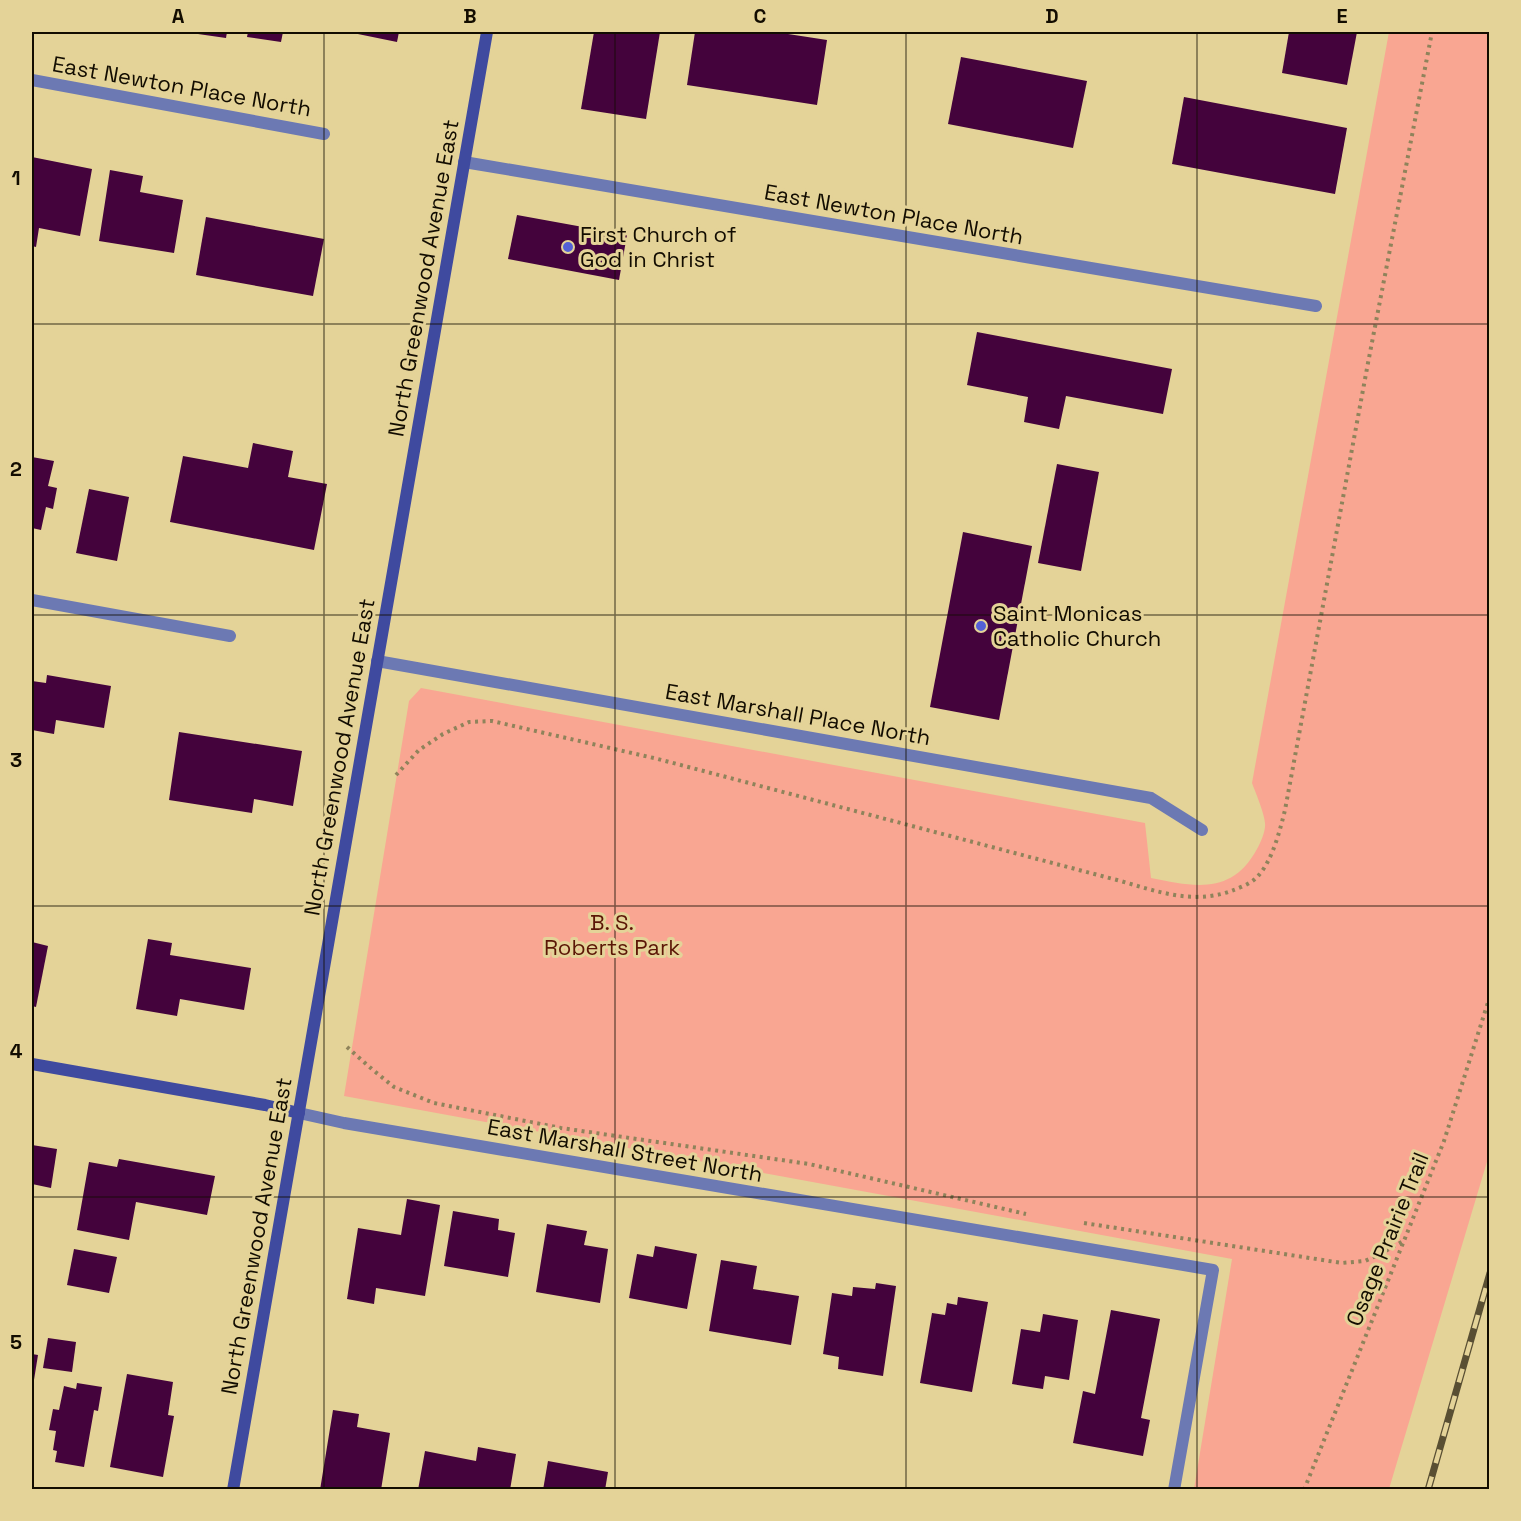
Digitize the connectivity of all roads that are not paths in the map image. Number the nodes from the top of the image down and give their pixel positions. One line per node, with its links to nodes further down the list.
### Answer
1 (487, 32): 4 (street, North Greenwood Avenue East)
2 (32, 80): 3 (street, East Newton Place North)
3 (324, 134)
4 (464, 162): 5 (street, East Newton Place North); 8 (street, North Greenwood Avenue East)
5 (1316, 306)
6 (32, 600): 7 (street)
7 (230, 636)
8 (377, 661): 9 (street, East Marshall Place North); 11 (street, North Greenwood Avenue East)
9 (1202, 830)
10 (32, 1064): 11 (street, East Marshall Street North)
11 (299, 1113): 12 (street, North Greenwood Avenue East); 13 (street, East Marshall Street North)
12 (233, 1490)
13 (1174, 1490)

